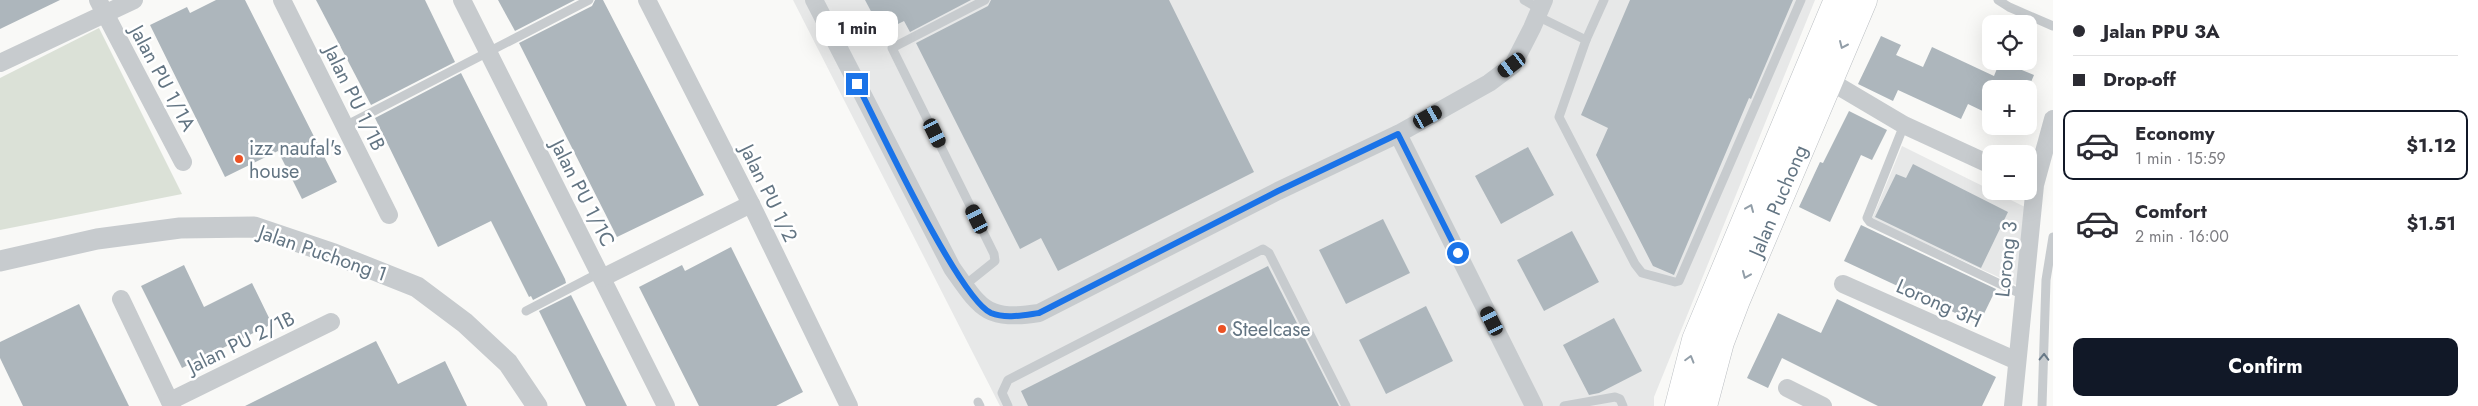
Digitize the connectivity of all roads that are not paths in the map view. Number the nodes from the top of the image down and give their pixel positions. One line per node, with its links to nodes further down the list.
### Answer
1 (134, 0): 14 (street)
2 (282, 0): 23 (street, Jalan PU 1/1B)
3 (462, 0): 18 (street, Jalan PU 1/1C)
4 (589, 0): 18 (lane)
5 (647, 0): 29 (street, Jalan PU 1/2)
6 (814, 0): 35 (street)
7 (985, 0): 35 (lane)
8 (1524, 0): 15 (lane)
9 (1604, 0): 17 (lane)
10 (1801, 0): 17 (lane)
11 (1838, 0): 51 (main road, Jalan Puchong, one-way to 11)
12 (1863, 0): 20 (main road, Jalan Puchong, one-way to 20)
13 (1998, 0): 16 (lane)
14 (102, 7): 19 (street); 26 (street, Jalan PU 1/1A)
15 (1540, 8): 17 (lane); 24 (street)
16 (2053, 26)
17 (1586, 40)
18 (489, 52): 23 (lane); 33 (street, Jalan PU 1/1C)
19 (0, 63)
20 (1828, 80): 22 (street); 52 (main road, Jalan Puchong, one-way to 52)
21 (2053, 119): 27 (street, Lorong 3)
22 (1904, 125): 25 (street); 36 (lane)
23 (345, 126): 30 (street, Jalan PU 1/1B)
24 (1398, 134): 35 (street); 48 (street)
25 (1982, 161)
26 (183, 162)
27 (2037, 169)
28 (2031, 200): 36 (street, Lorong 3)
29 (751, 204): 33 (street); 45 (street, Jalan PU 1/2)
30 (389, 215)
31 (2053, 237): 55 (lane, one-way to 31)
32 (0, 261): 43 (street, Jalan Puchong 1)
33 (601, 275): 38 (lane); 44 (street, Jalan PU 1/1C)
34 (1843, 284): 40 (street, Lorong 3H)
35 (965, 286)
36 (2023, 295): 40 (street, Lorong 3)
37 (121, 299): 42 (street)
38 (526, 311)
39 (331, 322): 42 (street, Jalan PU 2/1B)
40 (2017, 361): 54 (street, Lorong 3)
41 (1787, 388): 53 (street)
42 (171, 404)
43 (534, 405)
44 (666, 406)
45 (849, 406)
46 (1008, 406): 47 (lane)
47 (1346, 406)
48 (1534, 406)
49 (1564, 406): 50 (lane)
50 (1623, 406)
51 (1679, 406)
52 (1702, 406)
53 (1823, 406)
54 (2013, 406)
55 (2042, 406)

